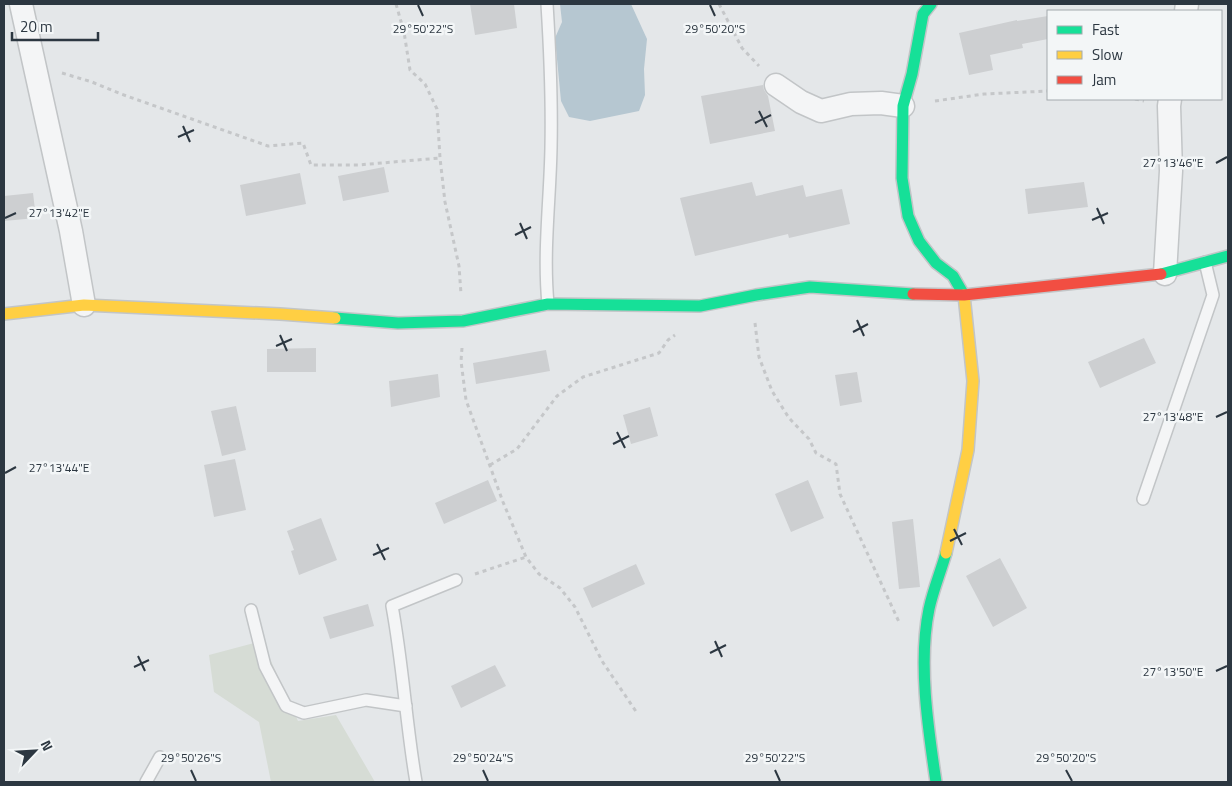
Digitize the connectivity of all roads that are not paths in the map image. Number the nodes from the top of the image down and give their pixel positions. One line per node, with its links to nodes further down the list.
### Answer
1 (21, 4): 12 (street)
2 (547, 4): 11 (lane)
3 (931, 4): 6 (street)
4 (776, 85): 6 (street)
5 (1170, 100): 9 (street)
6 (903, 106): 10 (street)
7 (1228, 256): 8 (street)
8 (1206, 262): 9 (street); 14 (lane)
9 (1165, 274): 10 (street)
10 (964, 295): 11 (street); 21 (street)
11 (548, 304): 12 (street)
12 (84, 305): 13 (street)
13 (4, 314)
14 (1143, 499)
15 (456, 580): 17 (lane)
16 (251, 610): 17 (lane)
17 (406, 706): 20 (lane)
18 (160, 757): 19 (lane)
19 (146, 782)
20 (416, 782)
21 (936, 782)

